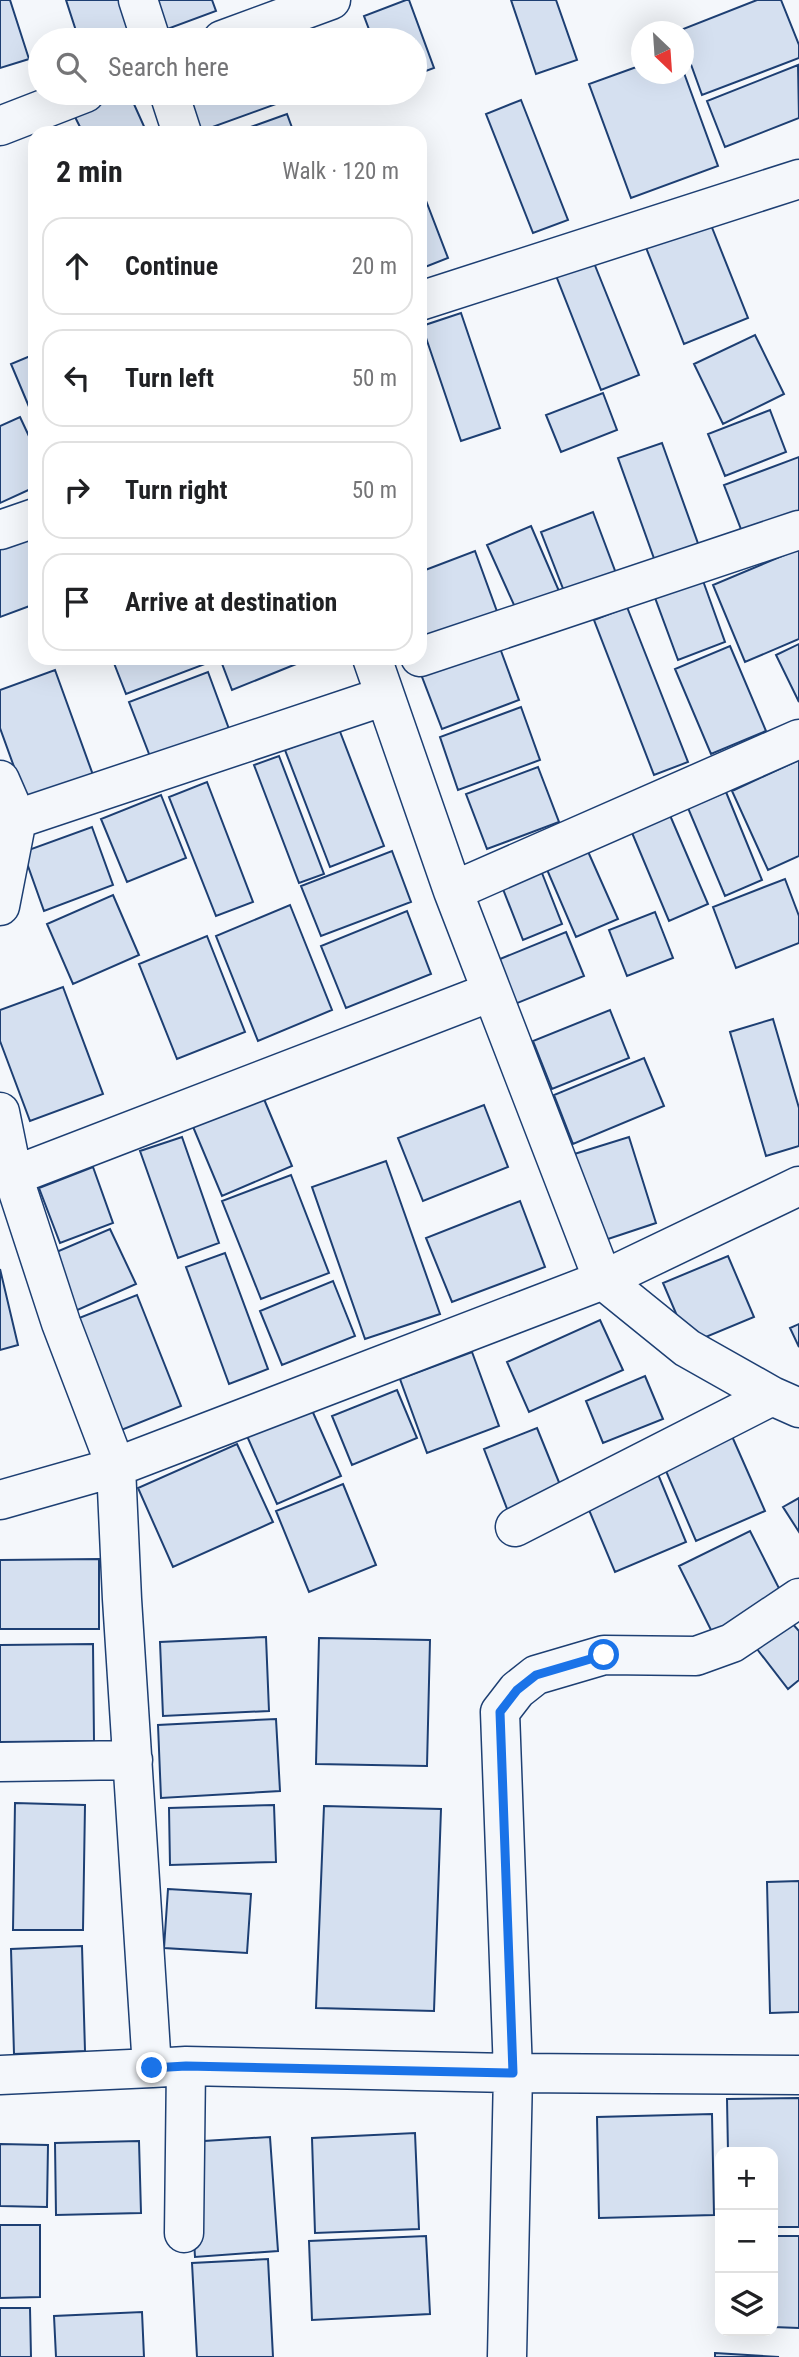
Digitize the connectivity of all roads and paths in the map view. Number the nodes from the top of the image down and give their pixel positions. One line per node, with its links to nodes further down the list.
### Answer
1 (138, 0): 3 (street)
2 (331, 0): 4 (street)
3 (147, 28)
4 (255, 28)
5 (54, 105): 7 (street)
6 (173, 105): 8 (street)
7 (0, 126)
8 (180, 126)
9 (799, 179): 10 (street)
10 (427, 299)
11 (28, 520): 12 (street)
12 (0, 530)
13 (799, 530): 14 (street)
14 (427, 655)
15 (402, 665): 16 (street)
16 (378, 675): 19 (street); 20 (street)
17 (799, 739): 20 (street)
18 (0, 780): 19 (street)
19 (9, 820): 21 (street)
20 (453, 891): 22 (street)
21 (0, 906)
22 (491, 992): 24 (street); 26 (street)
23 (0, 1112): 24 (street)
24 (13, 1176): 28 (street)
25 (799, 1186): 26 (street)
26 (603, 1280): 27 (street); 28 (street)
27 (786, 1402): 30 (street)
28 (116, 1467): 29 (street); 32 (street)
29 (0, 1500)
30 (515, 1527)
31 (799, 1598): 35 (street)
32 (133, 1760): 33 (street); 34 (street)
33 (0, 1762)
34 (169, 2067): 35 (street); 37 (street); 38 (street)
35 (513, 2073): 36 (street); 39 (street)
36 (799, 2075)
37 (0, 2076)
38 (184, 2233)
39 (507, 2357)

